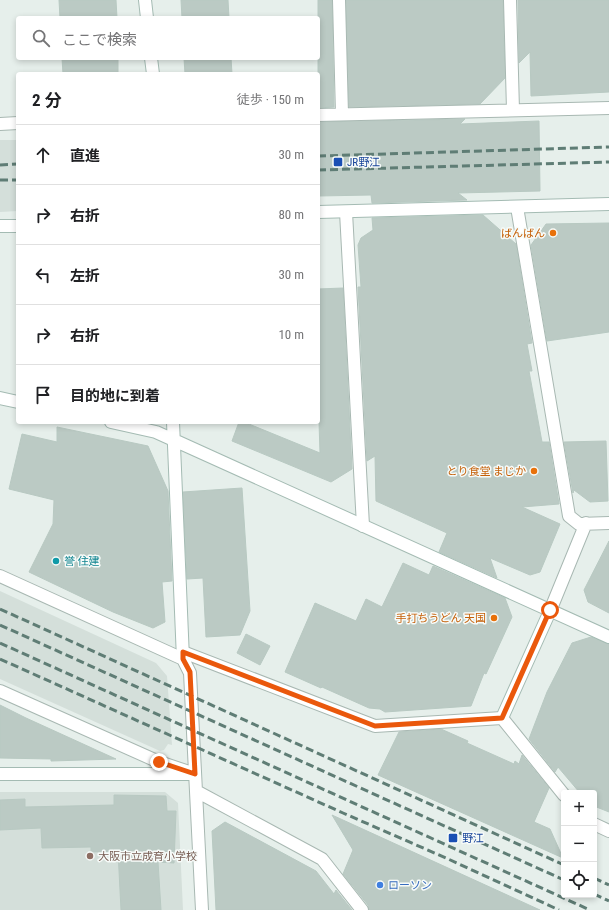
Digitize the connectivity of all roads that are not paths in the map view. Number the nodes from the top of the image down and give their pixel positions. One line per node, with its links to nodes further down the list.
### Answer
1 (145, 0): 4 (street)
2 (339, 0): 9 (street)
3 (510, 0): 8 (street)
4 (147, 16)
5 (151, 60): 6 (street)
6 (153, 72)
7 (609, 108): 8 (street)
8 (513, 110): 9 (street)
9 (342, 114): 10 (street)
10 (320, 115)
11 (16, 123): 12 (street)
12 (0, 124)
13 (609, 204): 14 (street)
14 (517, 207): 16 (street); 25 (street)
15 (320, 212): 16 (street)
16 (346, 212): 26 (street)
17 (0, 226): 18 (street)
18 (16, 226)
19 (0, 398): 20 (street)
20 (16, 402)
21 (120, 424): 23 (street)
22 (173, 424): 23 (street)
23 (174, 441): 26 (street); 30 (street)
24 (609, 523): 25 (street)
25 (583, 524): 28 (street)
26 (363, 526): 28 (street)
27 (0, 576): 30 (street)
28 (550, 610): 29 (street); 32 (street)
29 (609, 637)
30 (183, 655): 32 (street); 34 (street)
31 (0, 691): 34 (street)
32 (502, 718): 36 (street)
33 (0, 774): 34 (street)
34 (195, 774): 35 (street)
35 (196, 791): 39 (street); 40 (street)
36 (561, 791)
37 (597, 825): 38 (street)
38 (609, 831)
39 (202, 910)
40 (362, 910)

